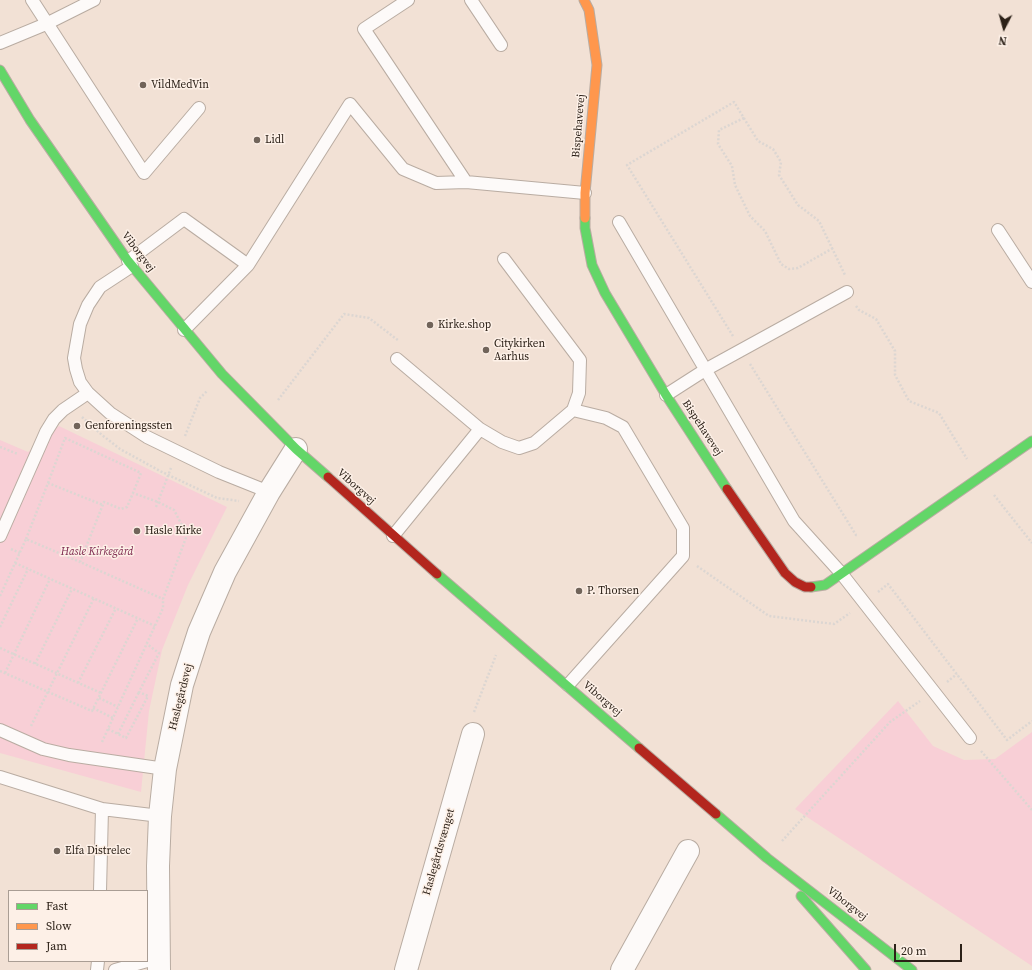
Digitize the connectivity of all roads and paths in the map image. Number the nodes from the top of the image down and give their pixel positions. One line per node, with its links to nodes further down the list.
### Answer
1 (32, 0): 6 (lane)
2 (94, 0): 6 (lane)
3 (408, 0): 12 (lane)
4 (472, 0): 8 (lane)
5 (584, 0): 13 (street, Bispehavevej)
6 (46, 24): 7 (lane); 10 (lane)
7 (0, 43)
8 (501, 45)
9 (0, 70): 18 (street, Viborgvej)
10 (200, 108)
11 (744, 118): 16 (path); 16 (path); 24 (path)
12 (466, 182): 13 (lane); 19 (lane)
13 (585, 193): 28 (street, Bispehavevej)
14 (618, 222): 26 (lane)
15 (998, 230): 20 (lane)
16 (833, 248): 21 (path)
17 (504, 260): 31 (lane)
18 (130, 263): 19 (lane); 22 (street, Viborgvej); 27 (lane)
19 (248, 265): 22 (lane)
20 (1032, 282)
21 (847, 292): 24 (lane); 38 (path)
22 (184, 330): 32 (street, Viborgvej)
23 (399, 342): 32 (path)
24 (741, 350): 26 (lane); 49 (path)
25 (396, 359): 33 (lane)
26 (705, 370): 28 (lane); 57 (lane)
27 (88, 393): 30 (lane); 45 (lane)
28 (666, 395): 57 (street, Bispehavevej)
29 (200, 398): 34 (path)
30 (72, 404): 41 (path); 50 (lane)
31 (573, 410): 33 (lane); 76 (lane)
32 (265, 418): 36 (street, Viborgvej)
33 (480, 429): 51 (lane)
34 (184, 438)
35 (1032, 440): 42 (street, Bispehavevej)
36 (296, 449): 45 (street, Haslegårdsvej); 51 (street, Viborgvej)
37 (974, 456): 38 (path)
38 (968, 461): 40 (path)
39 (173, 464): 41 (path)
40 (962, 464)
41 (168, 476): 45 (path); 46 (path)
42 (980, 478): 53 (path); 57 (street, Bispehavevej)
43 (48, 483): 44 (path); 47 (path); 52 (path)
44 (133, 493): 46 (path); 47 (path)
45 (266, 498): 93 (street, Haslegårdsvej)
46 (158, 502): 48 (path); 62 (path)
47 (103, 505): 54 (path)
48 (156, 507)
49 (862, 531)
50 (0, 536)
51 (393, 536): 76 (street, Viborgvej)
52 (26, 539): 54 (path); 55 (path)
53 (1032, 543)
54 (80, 562): 62 (path)
55 (15, 563): 56 (path); 60 (path)
56 (28, 569): 58 (path); 66 (path)
57 (841, 573): 79 (lane)
58 (50, 579): 59 (path); 69 (path)
59 (72, 589): 61 (path); 70 (path)
60 (0, 596)
61 (94, 598): 63 (path); 73 (path)
62 (163, 599): 65 (path)
63 (116, 608): 64 (path); 75 (path)
64 (138, 618): 65 (path); 80 (path)
65 (156, 626): 67 (path)
66 (0, 627)
67 (147, 644): 78 (path); 84 (path)
68 (0, 648): 69 (path)
69 (14, 654): 70 (path); 72 (path)
70 (35, 664): 73 (path)
71 (0, 671): 72 (path)
72 (5, 673): 77 (path)
73 (56, 673): 75 (path); 77 (path)
74 (486, 681): 82 (path)
75 (78, 683): 80 (path)
76 (568, 685): 99 (street, Viborgvej)
77 (47, 692): 83 (path); 91 (path)
78 (139, 692): 88 (path); 88 (path)
79 (934, 692): 90 (lane); 99 (path)
80 (101, 693): 81 (path)
81 (98, 698): 83 (path); 84 (path)
82 (476, 704)
83 (93, 708): 85 (path)
84 (118, 708): 85 (path)
85 (113, 718): 86 (path)
86 (108, 729): 88 (path); 92 (path)
87 (0, 730): 91 (lane)
88 (118, 734)
89 (473, 734): 103 (street, Haslegårdsvænget)
90 (970, 738): 96 (path)
91 (23, 740): 92 (lane)
92 (99, 760): 93 (lane)
93 (165, 770): 97 (street, Haslegårdsvej)
94 (0, 778): 95 (lane)
95 (102, 809): 97 (lane); 100 (lane)
96 (1032, 810)
97 (160, 816): 101 (street, Haslegårdsvej)
98 (688, 851): 104 (street)
99 (767, 858): 105 (street, Viborgvej); 106 (street, Viborgvej)
100 (100, 890)
101 (159, 964): 102 (lane)
102 (115, 970)
103 (406, 970)
104 (622, 970)
105 (866, 970)
106 (912, 970)

